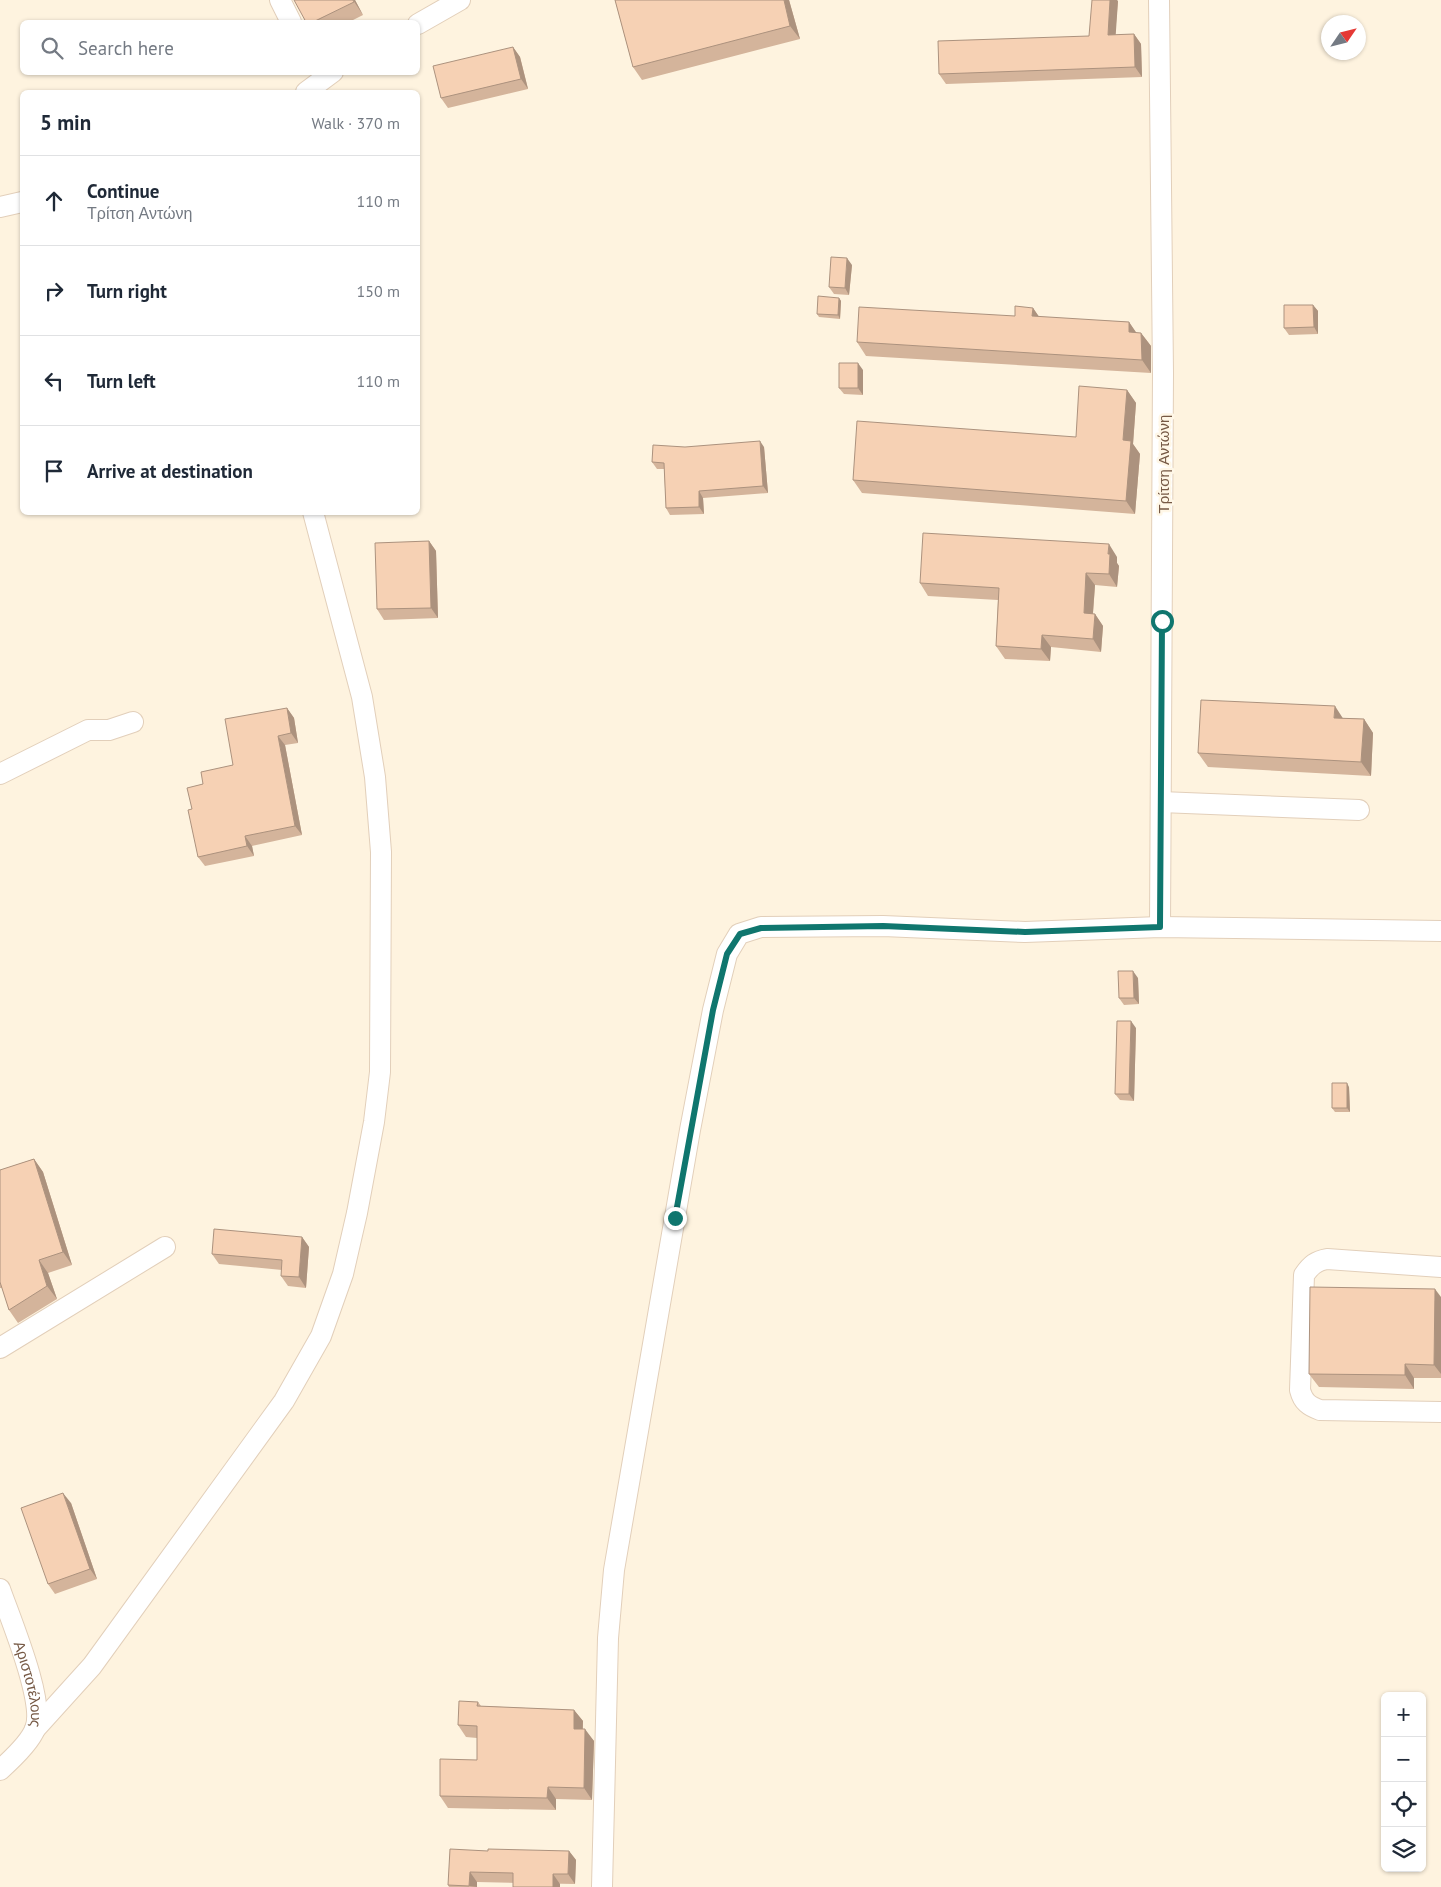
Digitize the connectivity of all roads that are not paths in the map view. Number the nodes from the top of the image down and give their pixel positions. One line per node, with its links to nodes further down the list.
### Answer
1 (280, 0): 4 (street)
2 (460, 0): 5 (street)
3 (1159, 0): 11 (street, Τρίτση Αντώνη)
4 (290, 20)
5 (420, 23)
6 (20, 203): 7 (street)
7 (0, 208)
8 (314, 515): 20 (street)
9 (133, 722): 10 (street)
10 (0, 774)
11 (1161, 802): 12 (street); 13 (street, Τρίτση Αντώνη)
12 (1359, 810)
13 (1160, 927): 14 (street); 22 (street)
14 (1441, 931)
15 (165, 1247): 17 (street)
16 (1441, 1267): 18 (street)
17 (0, 1348)
18 (1441, 1412)
19 (0, 1590): 20 (street, Αριστοτέλους)
20 (35, 1729): 21 (street, Αριστοτέλους)
21 (0, 1770)
22 (602, 1887)

